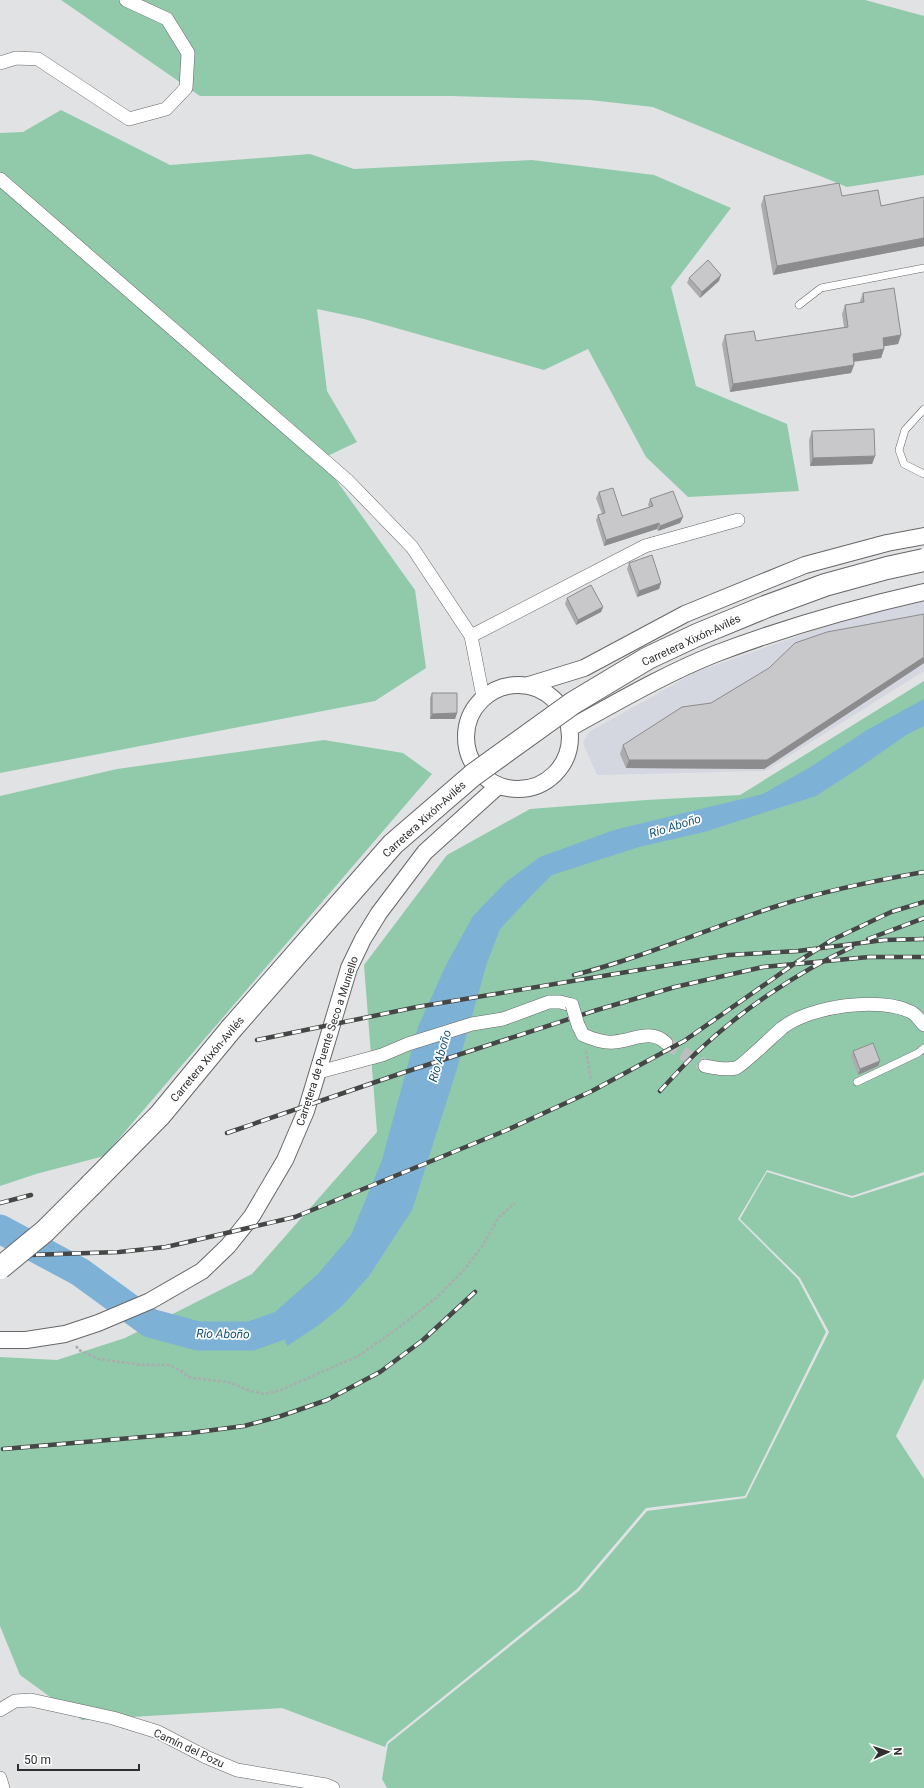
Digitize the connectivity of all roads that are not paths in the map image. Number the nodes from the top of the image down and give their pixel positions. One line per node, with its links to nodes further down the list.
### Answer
1 (126, 0): 2 (street)
2 (0, 63)
3 (0, 179): 12 (street)
4 (924, 268): 5 (lane)
5 (800, 304)
6 (924, 409): 7 (lane)
7 (923, 471)
8 (738, 520): 12 (street)
9 (924, 536): 13 (street)
10 (924, 560): 23 (highway, Carretera Xixón-Avilés, bridge)
11 (924, 592): 15 (street)
12 (471, 636): 14 (street)
13 (529, 685): 14 (street); 15 (street)
14 (483, 697): 16 (street)
15 (570, 728): 16 (street)
16 (498, 786): 21 (street, Carretera de Puente Seco a Muniello)
17 (924, 1025): 20 (street)
18 (666, 1043): 21 (street, bridge)
19 (924, 1048): 22 (lane)
20 (705, 1066)
21 (319, 1072): 24 (street, Carretera de Puente Seco a Muniello)
22 (857, 1082)
23 (0, 1268)
24 (0, 1340)
25 (0, 1710): 28 (street, Camín del Pozu)
26 (0, 1778): 27 (street)
27 (3, 1788)
28 (333, 1788)

